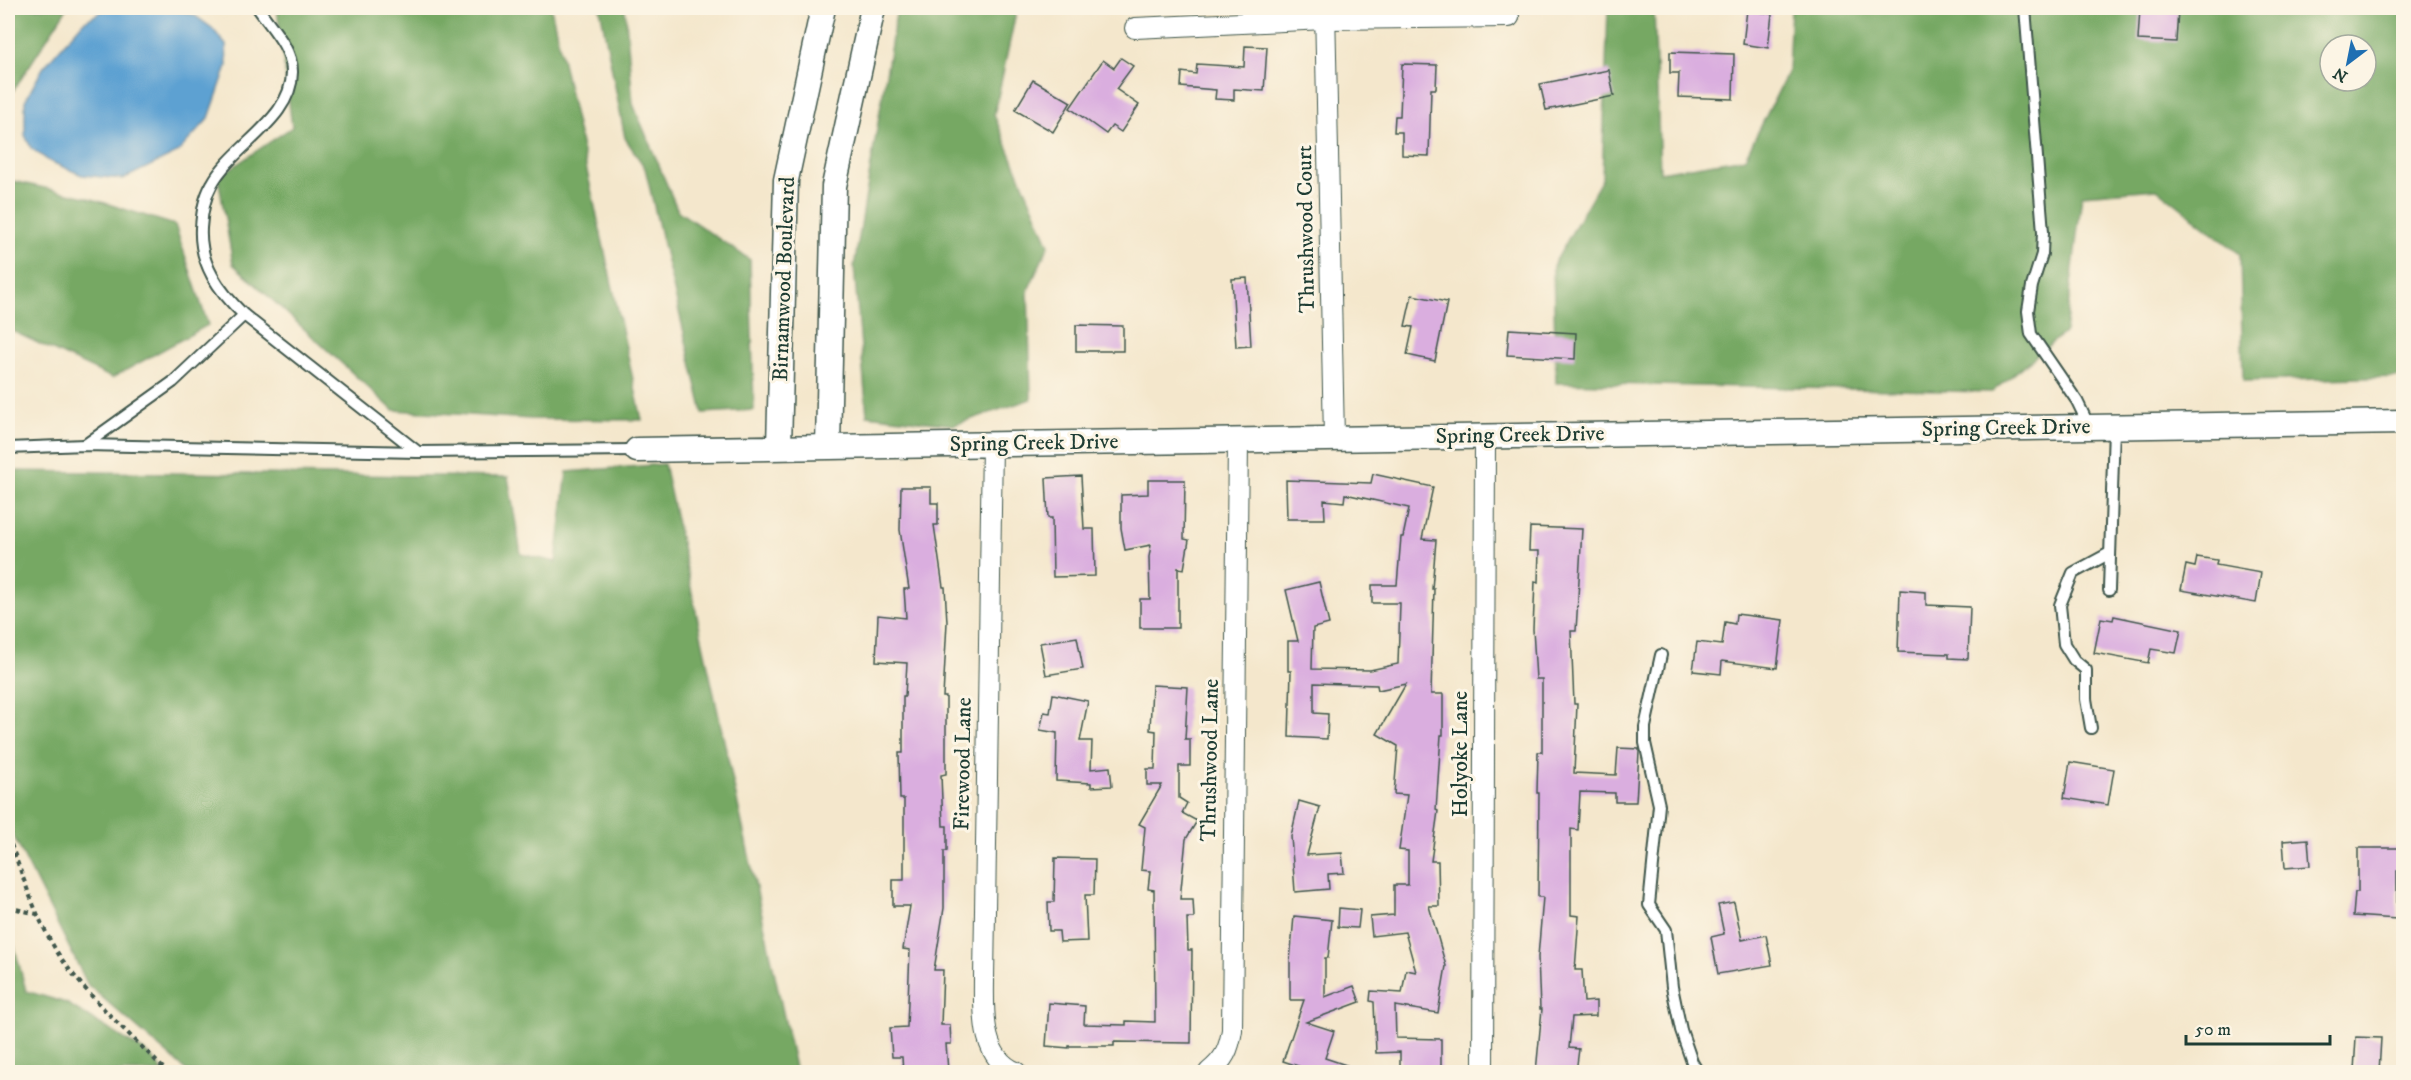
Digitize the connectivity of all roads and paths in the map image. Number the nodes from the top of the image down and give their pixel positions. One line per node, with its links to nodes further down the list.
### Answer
1 (258, 8): 8 (lane)
2 (823, 8): 18 (street, Birnamwood Boulevard)
3 (873, 8): 17 (street, Birnamwood Boulevard)
4 (2025, 8): 10 (lane)
5 (1325, 13): 6 (street); 7 (street); 13 (street, Thrushwood Court)
6 (1509, 17)
7 (1135, 28)
8 (244, 315): 16 (lane); 21 (lane)
9 (2403, 422): 11 (street, Spring Creek Drive)
10 (2089, 427): 11 (street, Spring Creek Drive); 12 (street, Spring Creek Drive)
11 (2114, 427): 22 (lane)
12 (1485, 436): 13 (street, Spring Creek Drive); 32 (street, Holyoke Lane)
13 (1334, 438): 14 (street, Spring Creek Drive)
14 (1238, 441): 15 (street, Spring Creek Drive); 31 (street, Thrushwood Lane)
15 (992, 444): 17 (street, Spring Creek Drive); 30 (street, Firewood Lane)
16 (85, 445): 19 (lane); 21 (lane)
17 (828, 445): 18 (street, Spring Creek Drive)
18 (779, 446): 20 (street, Spring Creek Drive)
19 (8, 448)
20 (637, 450): 21 (lane)
21 (418, 452)
22 (2110, 553): 23 (lane); 25 (lane)
23 (2109, 590)
24 (1662, 656): 33 (lane)
25 (2091, 728)
26 (8, 836): 28 (path)
27 (8, 907): 28 (path)
28 (37, 914): 29 (path)
29 (167, 1072)
30 (1016, 1072)
31 (1209, 1072)
32 (1484, 1072)
33 (1698, 1072)

